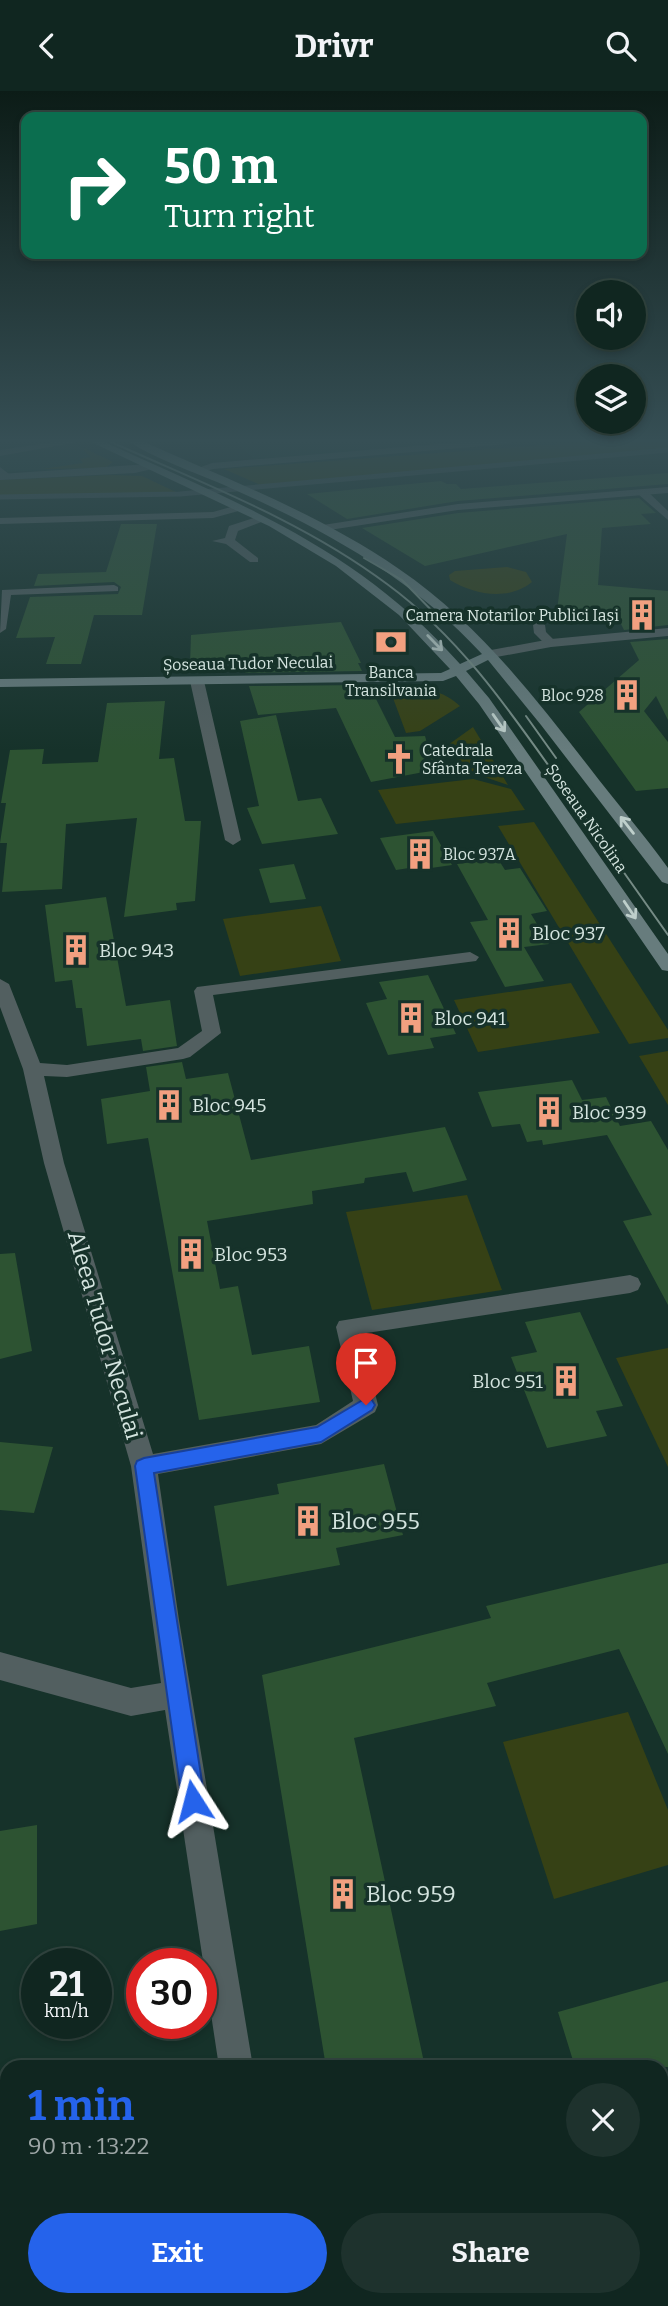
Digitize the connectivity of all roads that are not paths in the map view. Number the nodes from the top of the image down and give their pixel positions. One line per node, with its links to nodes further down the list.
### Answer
1 (228, 544): 4 (street)
2 (307, 544): 11 (main road, Șoseaua Nicolina, one-way to 11)
3 (352, 544): 10 (main road, Șoseaua Nicolina)
4 (254, 560)
5 (114, 589): 7 (street)
6 (539, 625): 9 (street)
7 (0, 629)
8 (668, 632): 9 (street)
9 (551, 643): 10 (street)
10 (491, 654): 11 (main road, Șoseaua Tudor Neculai); 15 (main road, Șoseaua Nicolina, one-way to 10)
11 (458, 669): 12 (main road, Șoseaua Tudor Neculai); 17 (main road, Șoseaua Nicolina, one-way to 17)
12 (197, 681): 13 (main road, Șoseaua Tudor Neculai); 14 (street)
13 (0, 684)
14 (233, 840)
15 (668, 879)
16 (470, 957): 19 (street)
17 (668, 966)
18 (0, 984): 19 (street, Aleea Tudor Neculai)
19 (33, 1069): 21 (street, Aleea Tudor Neculai)
20 (629, 1284): 21 (street)
21 (144, 1466): 23 (street, Aleea Tudor Neculai)
22 (0, 1666): 23 (street)
23 (176, 1694): 24 (street, Aleea Tudor Neculai)
24 (235, 2060)

